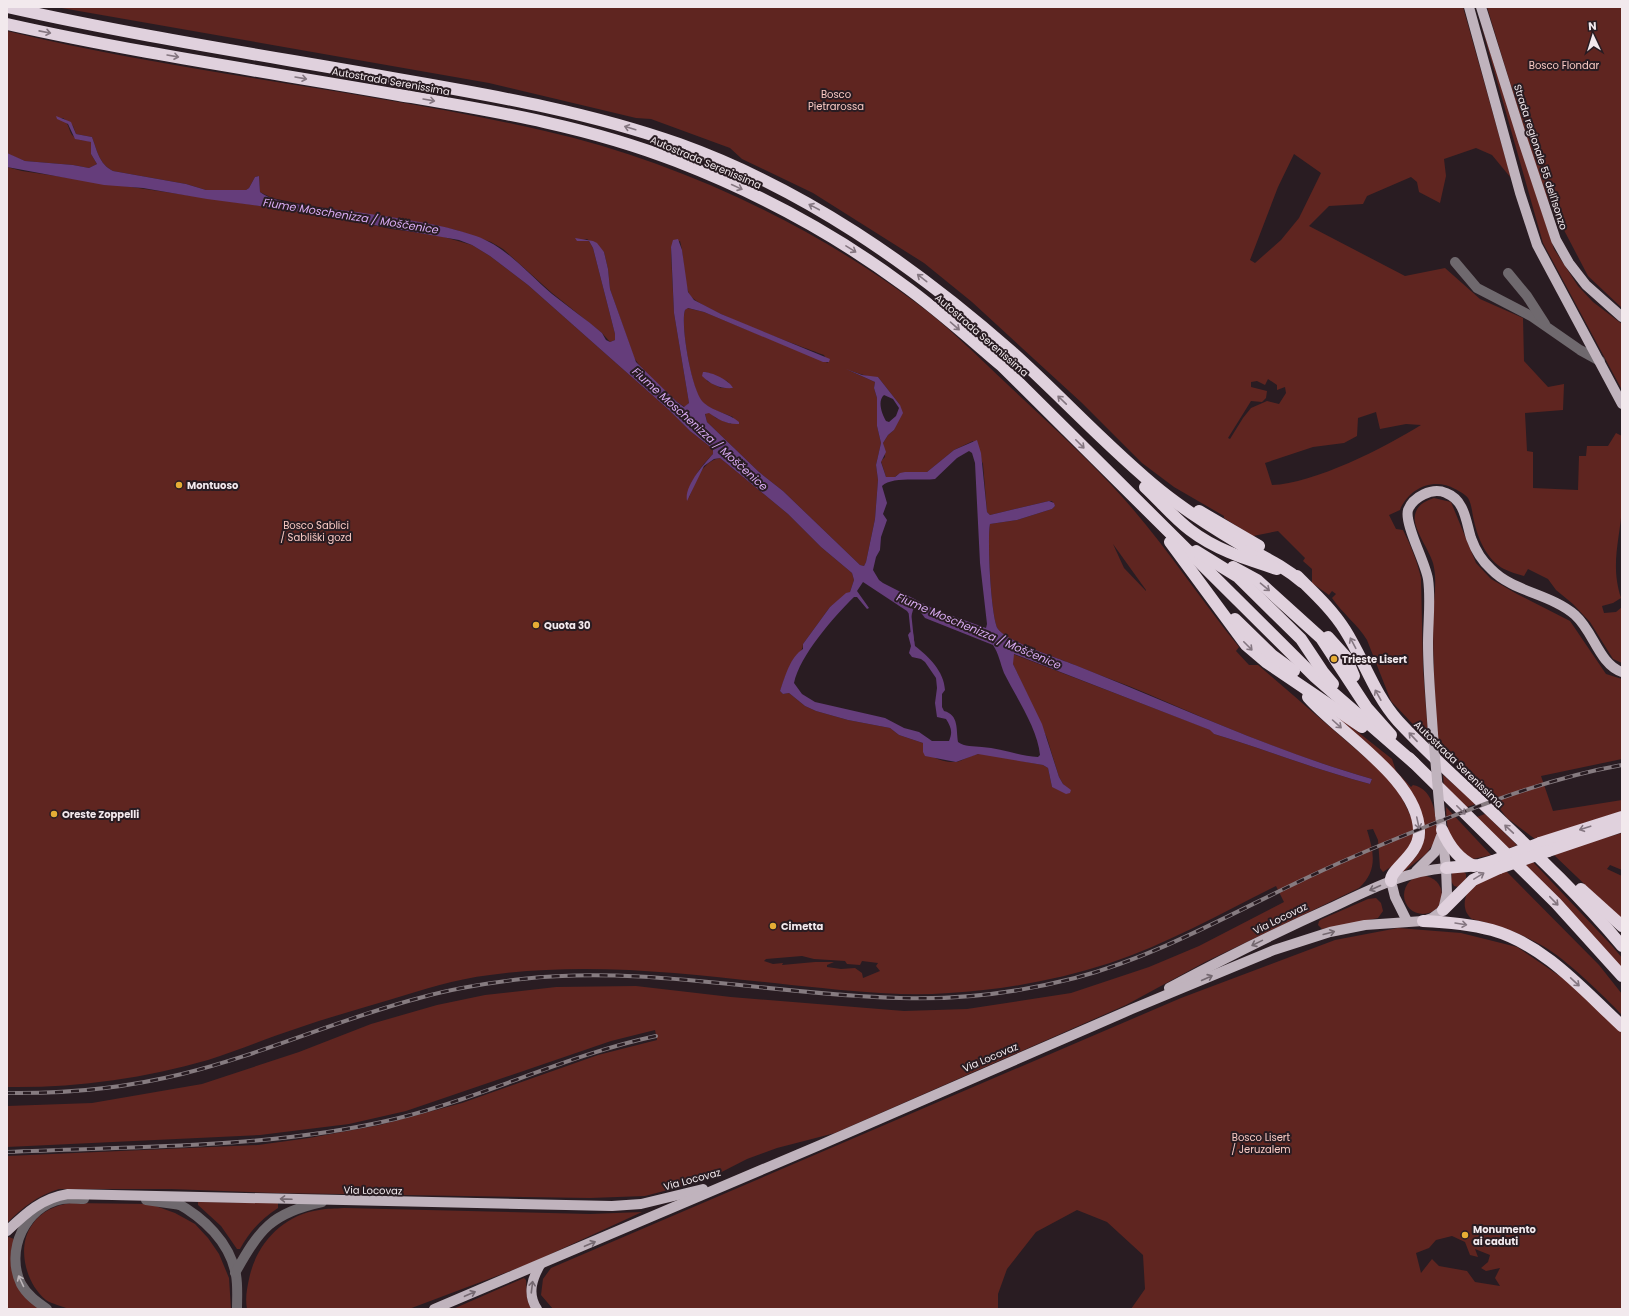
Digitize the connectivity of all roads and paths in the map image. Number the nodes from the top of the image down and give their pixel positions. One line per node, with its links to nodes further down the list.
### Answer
1 (1469, 7): 9 (main road)
2 (1481, 7): 7 (main road, Strada regionale 55 dell'Isonzo)
3 (7, 8): 21 (highway, Autostrada Serenissima, one-way to 3)
4 (7, 24): 11 (highway, Autostrada Serenissima, one-way to 11)
5 (1456, 262): 8 (street)
6 (1508, 273): 8 (street)
7 (1622, 317)
8 (1547, 327): 9 (street)
9 (1600, 361): 10 (main road)
10 (1622, 404)
11 (1150, 514): 12 (highway); 14 (highway, one-way to 14); 15 (highway); 15 (highway); 15 (highway, one-way to 15)
12 (1272, 655): 14 (highway); 15 (highway)
13 (1622, 672): 18 (main road, bridge)
14 (1294, 680): 15 (highway); 25 (highway, one-way to 25)
15 (1414, 763): 31 (highway, one-way to 31)
16 (1622, 817): 19 (highway, one-way to 19)
17 (1622, 826): 19 (highway)
18 (1442, 830): 22 (highway); 23 (main road); 24 (main road)
19 (1544, 847): 20 (highway, bridge)
20 (1496, 864): 22 (highway); 26 (highway, one-way to 20)
21 (1548, 865): 29 (highway); 30 (highway, Autostrada Serenissima)
22 (1474, 866): 23 (highway)
23 (1446, 868): 24 (main road, Via Locovaz); 26 (main road)
24 (1412, 874): 25 (main road, Via Locovaz)
25 (1391, 881): 27 (main road); 32 (main road, Via Locovaz, one-way to 32)
26 (1443, 910): 28 (main road, Via Locovaz)
27 (1407, 921): 28 (main road, Via Locovaz); 32 (main road, Via Locovaz, one-way to 27)
28 (1423, 921): 33 (highway, one-way to 33)
29 (1622, 926)
30 (1622, 946)
31 (1622, 976)
32 (1132, 1009): 34 (main road, Via Locovaz)
33 (1622, 1026)
34 (747, 1175): 36 (main road, Via Locovaz); 39 (main road, Via Locovaz, one-way to 34)
35 (162, 1195): 36 (main road, Via Locovaz, one-way to 35); 37 (street); 38 (main road, Via Locovaz)
36 (325, 1201): 40 (street)
37 (181, 1205): 40 (street); 41 (street, one-way to 37)
38 (7, 1231)
39 (540, 1265): 43 (main road, Via Locovaz, one-way to 39); 44 (main road, one-way to 39)
40 (235, 1273): 42 (street)
41 (48, 1309)
42 (237, 1309)
43 (434, 1309)
44 (537, 1309)

